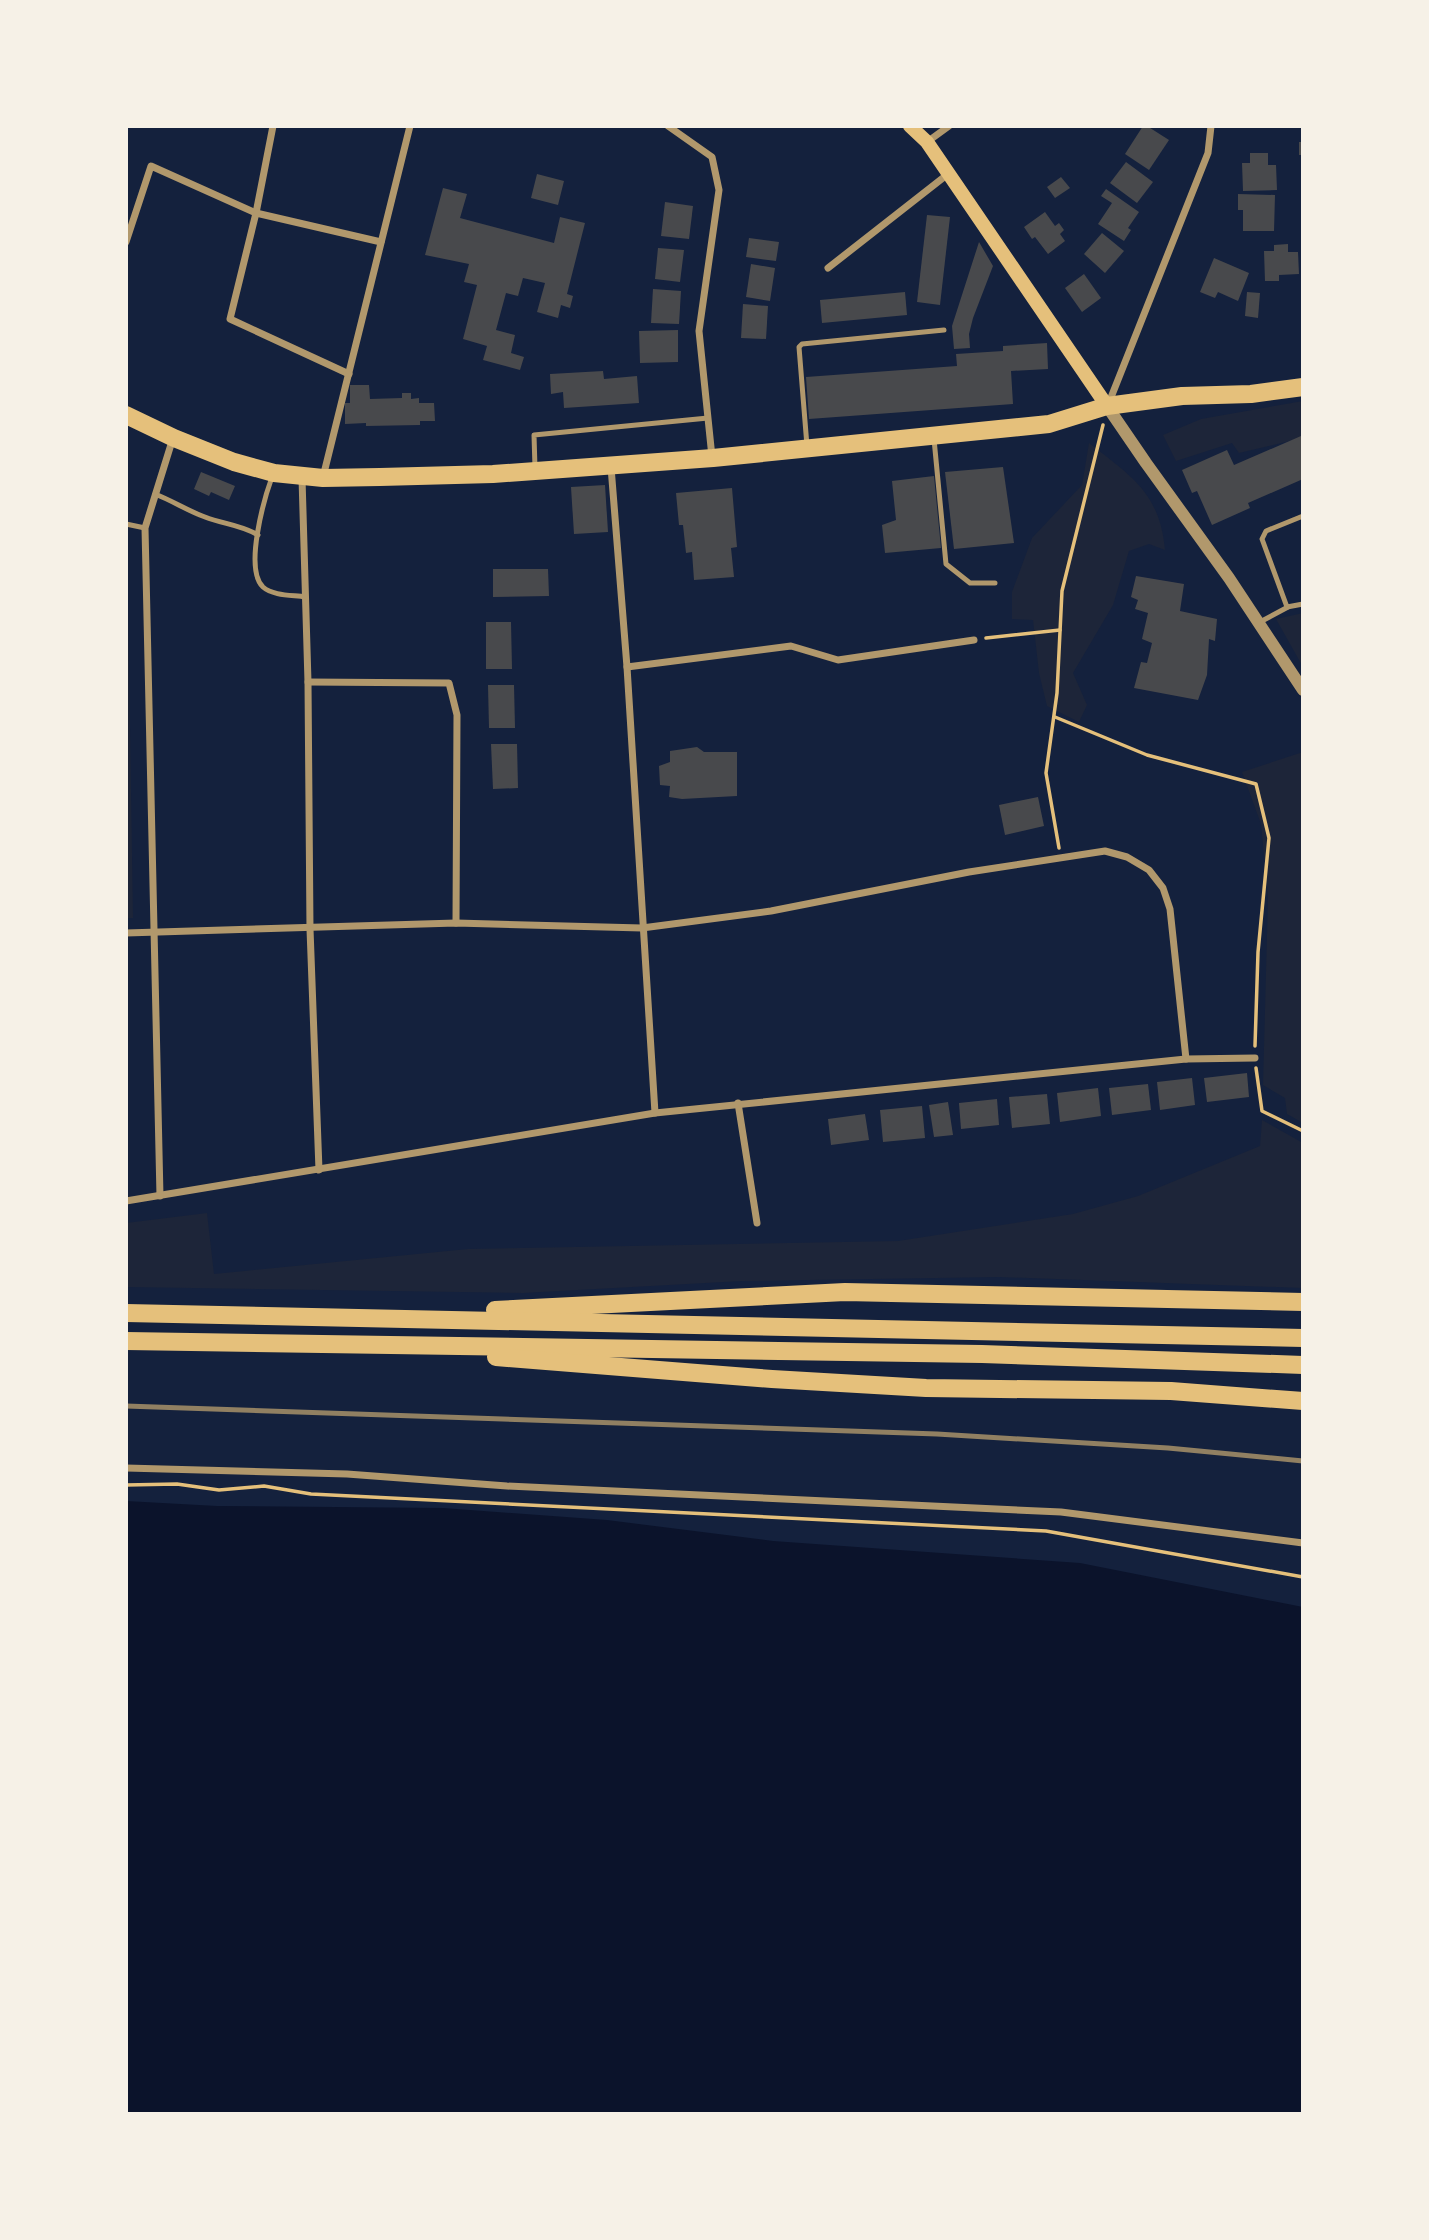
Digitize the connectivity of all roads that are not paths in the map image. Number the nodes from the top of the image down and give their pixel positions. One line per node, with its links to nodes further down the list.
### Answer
1 (273, 126): 9 (street)
2 (410, 126): 11 (street)
3 (668, 126): 18 (street)
4 (910, 126): 7 (main road)
5 (949, 126): 7 (street)
6 (1211, 126): 16 (street)
7 (927, 142): 8 (main road)
8 (948, 174): 12 (street); 16 (main road)
9 (256, 213): 10 (street); 11 (street); 14 (street)
10 (126, 242)
11 (382, 242): 14 (street)
12 (828, 268)
13 (944, 330): 21 (lane)
14 (349, 374): 27 (street)
15 (1303, 387): 16 (main road)
16 (1107, 406): 19 (main road); 37 (street)
17 (126, 415): 20 (main road)
18 (708, 418): 22 (street); 24 (lane)
19 (934, 436): 21 (main road); 33 (lane)
20 (174, 438): 25 (main road); 28 (street)
21 (808, 449): 22 (main road)
22 (713, 458): 23 (main road)
23 (611, 467): 24 (main road); 39 (street)
24 (535, 471): 27 (main road)
25 (273, 472): 26 (main road); 32 (lane)
26 (302, 477): 27 (main road); 34 (street)
27 (323, 478)
28 (155, 494): 31 (street); 32 (lane)
29 (1303, 516): 36 (lane)
30 (126, 524): 31 (lane)
31 (145, 528): 45 (street)
32 (258, 535): 34 (lane)
33 (995, 583)
34 (305, 597): 40 (street)
35 (1303, 604): 36 (lane)
36 (1288, 607): 37 (lane)
37 (1260, 622): 41 (street)
38 (974, 640): 39 (street)
39 (627, 667): 43 (street)
40 (308, 682): 42 (street); 44 (street)
41 (1303, 690)
42 (456, 923): 43 (street); 44 (street)
43 (642, 928): 48 (street); 50 (street)
44 (310, 929): 45 (street); 51 (street)
45 (153, 931): 46 (street); 52 (street)
46 (126, 933)
47 (1255, 1058): 48 (street)
48 (1186, 1059): 49 (street)
49 (738, 1103): 50 (street); 54 (street)
50 (655, 1113): 51 (street)
51 (319, 1170): 52 (street)
52 (160, 1196): 53 (street)
53 (126, 1201)
54 (757, 1223)
55 (1303, 1302): 57 (main road)
56 (126, 1314): 57 (main road)
57 (338, 1318): 58 (main road)
58 (1303, 1338)
59 (126, 1341): 60 (main road)
60 (346, 1344): 61 (main road); 62 (main road)
61 (1303, 1365)
62 (1303, 1401)
63 (126, 1468): 64 (street)
64 (1303, 1543)

